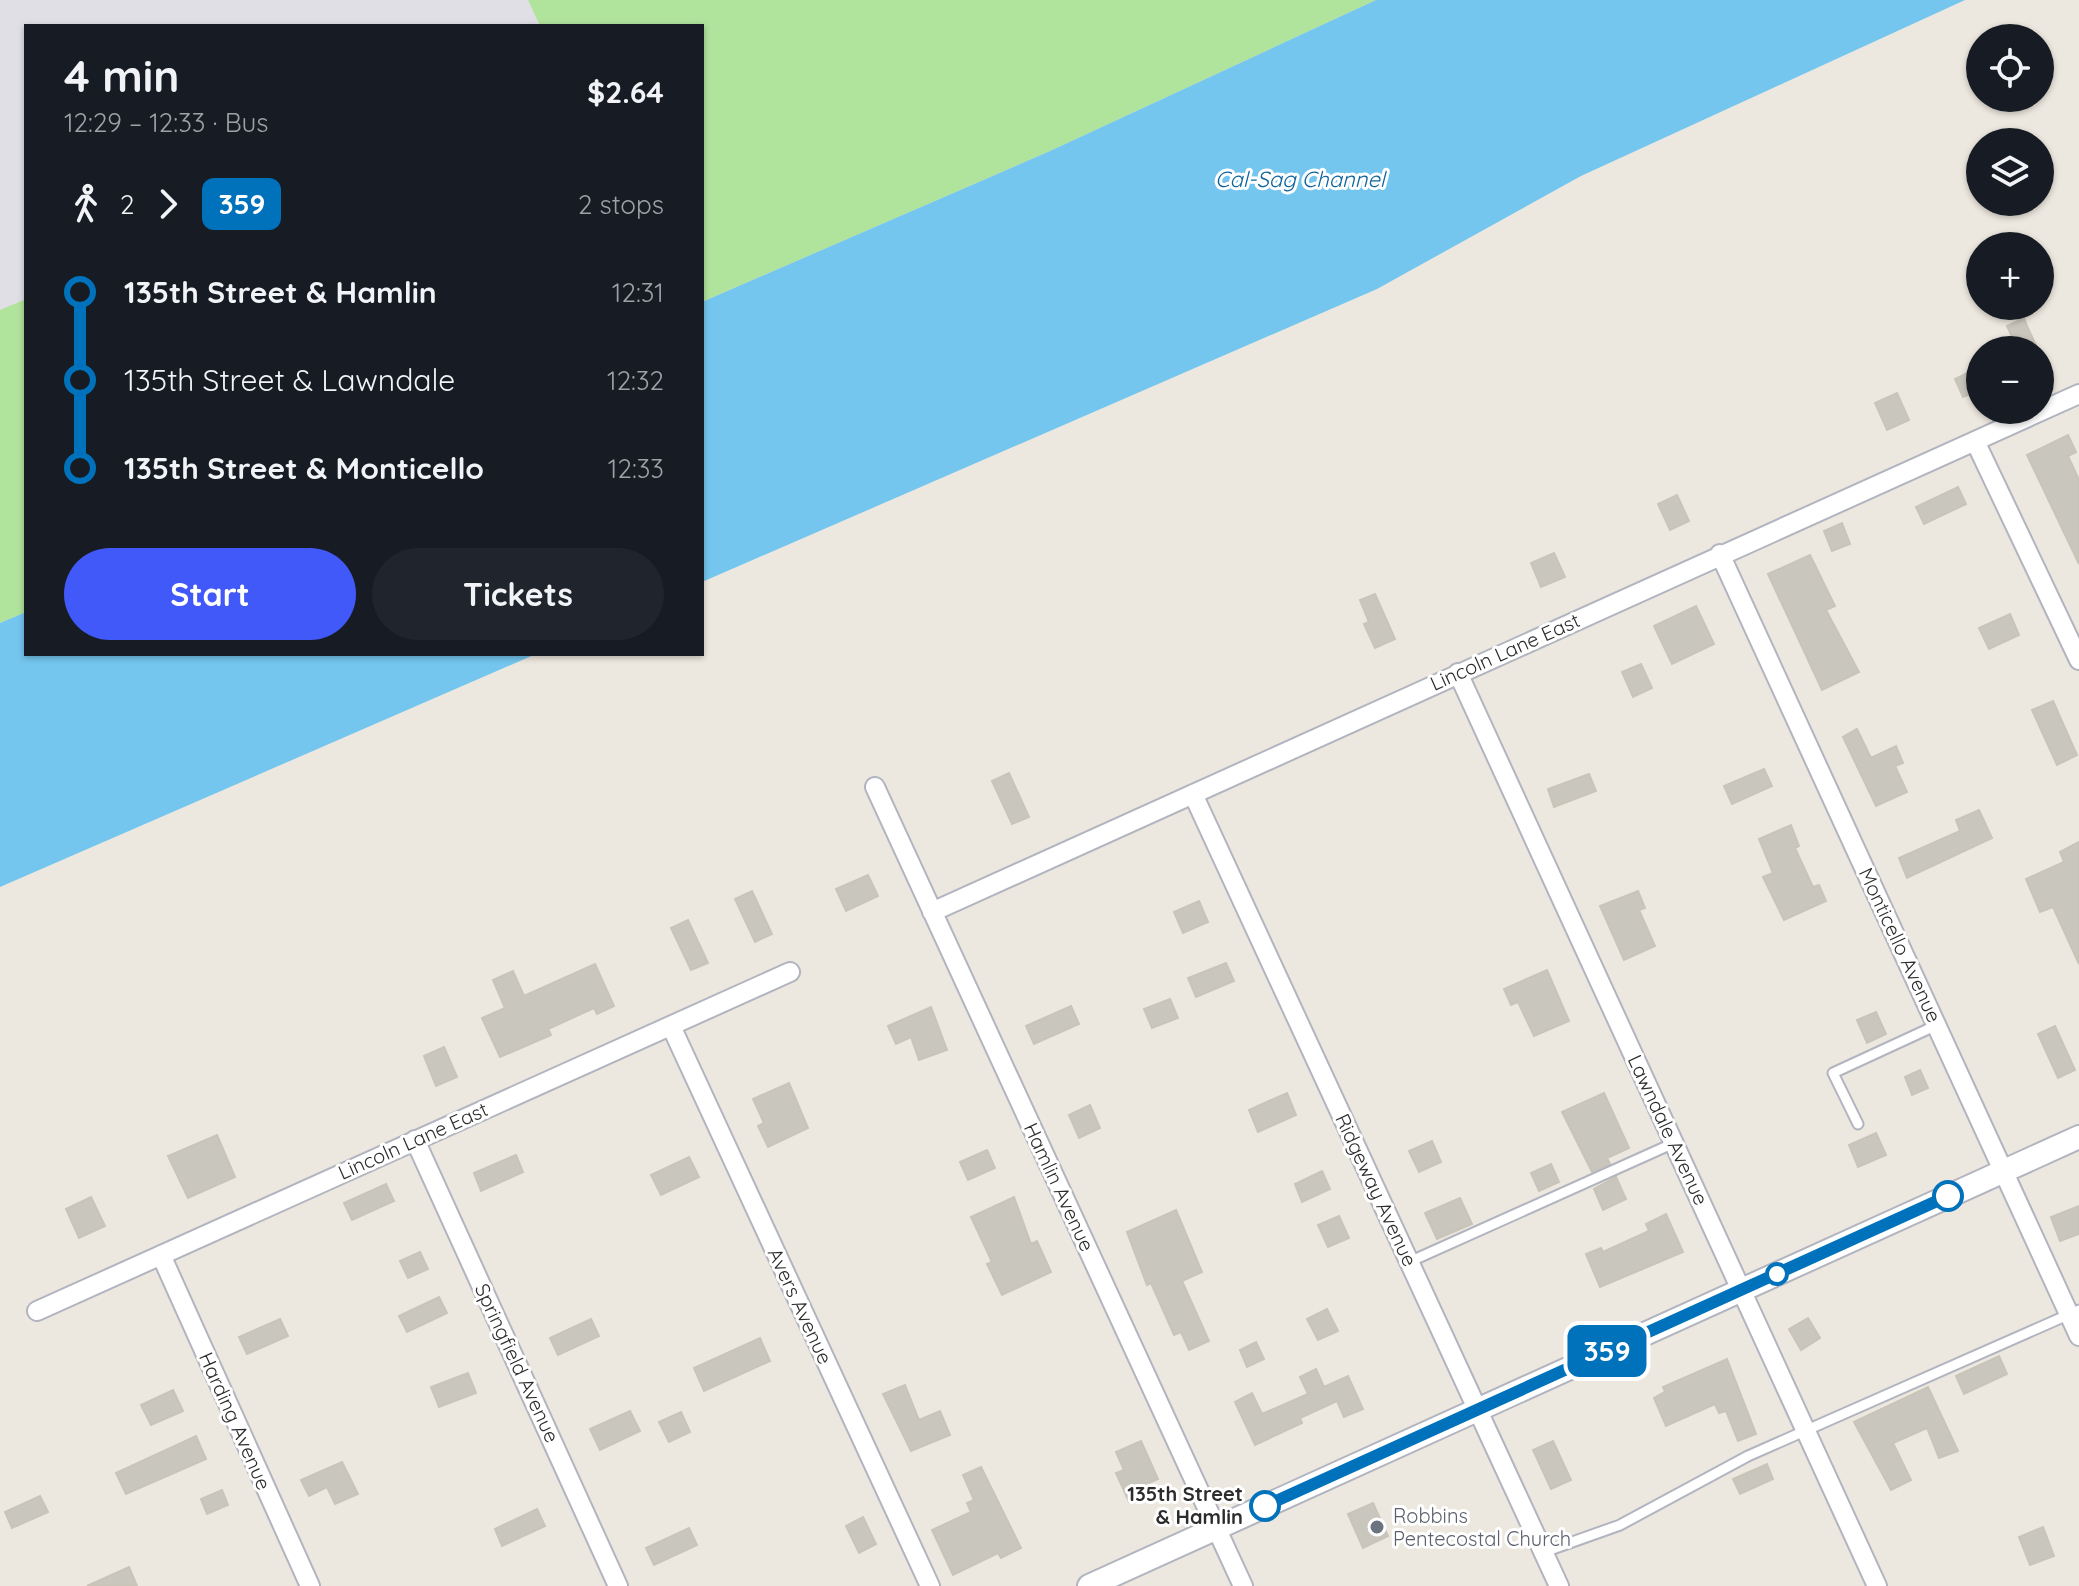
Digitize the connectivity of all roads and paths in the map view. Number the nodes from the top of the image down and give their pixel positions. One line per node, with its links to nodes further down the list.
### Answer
1 (2079, 394): 2 (street, Lincoln Lane East)
2 (1975, 441): 3 (street, Lincoln Lane East); 4 (street)
3 (1720, 554): 5 (street, Lincoln Lane East); 10 (street, Monticello Avenue)
4 (2079, 660)
5 (1458, 673): 7 (street, Lincoln Lane East); 15 (street, Lawndale Avenue)
6 (875, 787): 8 (street, Hamlin Avenue)
7 (1193, 794): 8 (street, Lincoln Lane East); 18 (street, Ridgeway Avenue)
8 (932, 912): 25 (street, Hamlin Avenue)
9 (790, 972): 11 (street, Lincoln Lane East)
10 (1937, 1025): 12 (lane); 16 (street, Monticello Avenue)
11 (671, 1026): 14 (street, Lincoln Lane East); 29 (street, Avers Avenue)
12 (1858, 1124)
13 (2079, 1137): 16 (street)
14 (415, 1140): 17 (street, Lincoln Lane East); 28 (street, Springfield Avenue)
15 (1674, 1143): 18 (lane); 19 (street, Lawndale Avenue)
16 (2003, 1171): 19 (street); 21 (street, Monticello Avenue)
17 (161, 1255): 20 (street, Lincoln Lane East); 27 (street, Harding Avenue)
18 (1409, 1262): 23 (street, Ridgeway Avenue)
19 (1741, 1290): 23 (street); 24 (street, Lawndale Avenue)
20 (37, 1311)
21 (2074, 1312): 22 (street, Monticello Avenue); 24 (lane)
22 (2079, 1336)
23 (1477, 1410): 25 (street); 26 (street, Ridgeway Avenue)
24 (1807, 1432): 26 (lane); 33 (street, Lawndale Avenue)
25 (1217, 1528): 30 (street); 31 (street, Hamlin Avenue)
26 (1543, 1552): 32 (street, Ridgeway Avenue)
27 (310, 1586)
28 (618, 1586)
29 (930, 1586)
30 (1089, 1586)
31 (1243, 1586)
32 (1559, 1586)
33 (1877, 1586)

